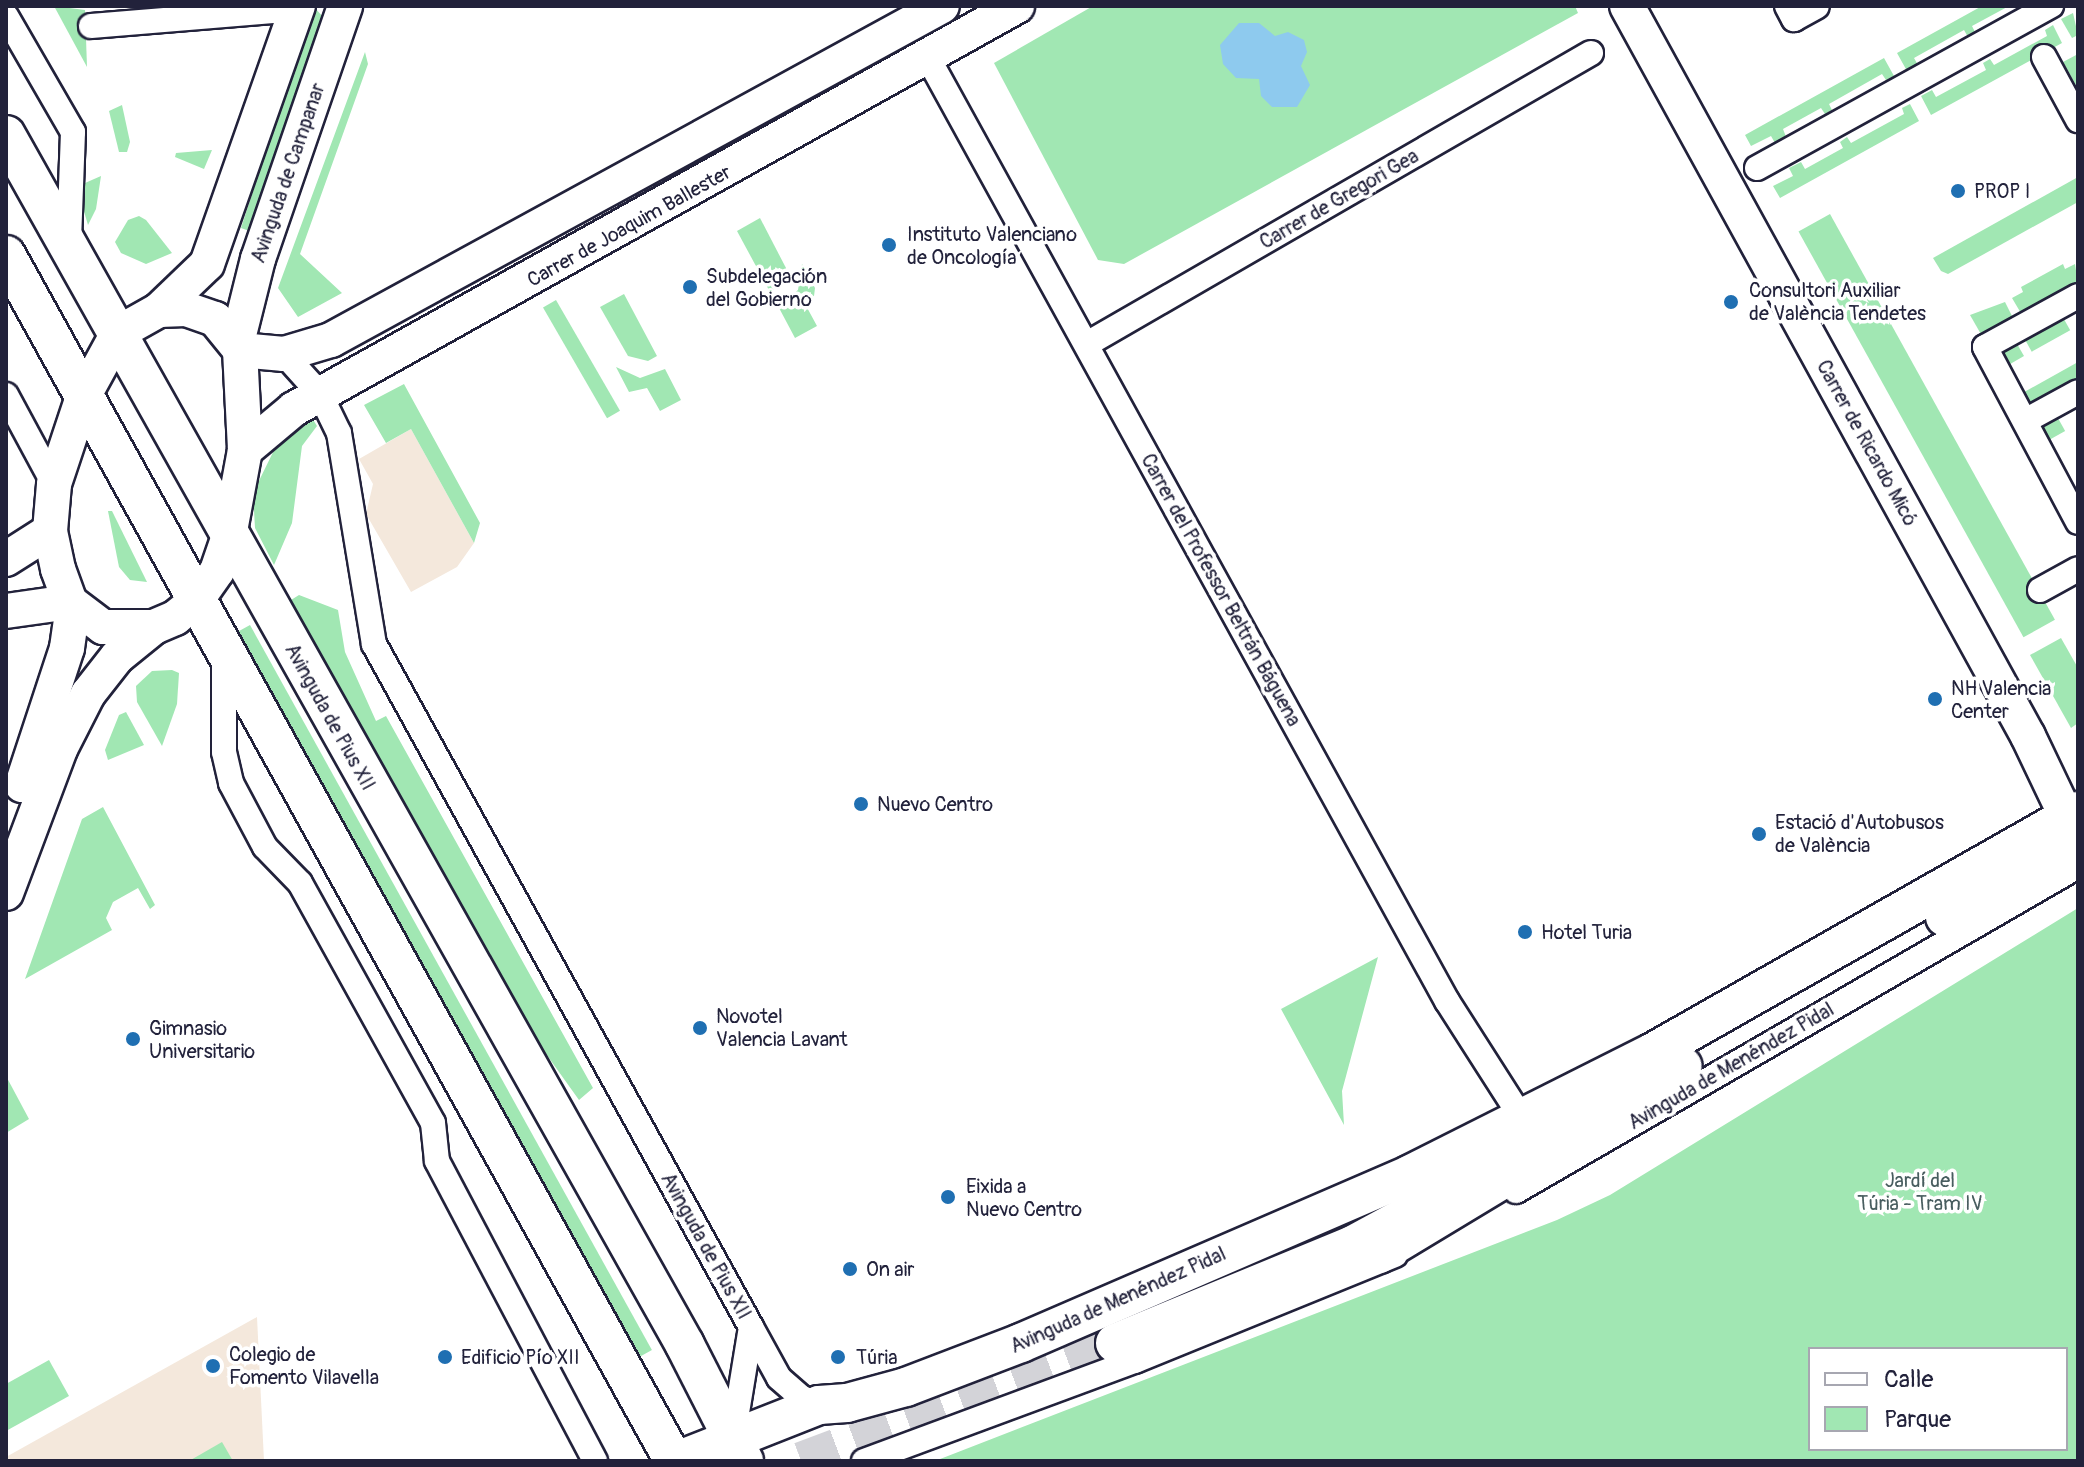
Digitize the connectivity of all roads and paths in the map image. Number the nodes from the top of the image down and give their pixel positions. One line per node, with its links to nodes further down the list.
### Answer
1 (345, 6): 24 (street, Avinguda de Campanar)
2 (942, 6): 10 (street, Carrer de Joaquim Ballester)
3 (1017, 6): 13 (street, Carrer de Joaquim Ballester)
4 (1627, 6): 46 (street, Carrer de Ricardo Micó)
5 (1817, 6): 8 (street)
6 (2051, 6): 17 (street)
7 (298, 7): 11 (street); 21 (street)
8 (1790, 12)
9 (6, 16): 18 (street)
10 (909, 23): 13 (street); 25 (street, Carrer de Joaquim Ballester)
11 (91, 26)
12 (1591, 53): 23 (street, Carrer de Gregori Gea)
13 (927, 56): 23 (street, Carrer del Professor Beltrán Báguena); 27 (street, Carrer de Joaquim Ballester)
14 (2044, 57): 15 (street)
15 (2078, 120)
16 (6, 135): 18 (main road, Avinguda de Pius XII)
17 (1757, 168)
18 (69, 246): 22 (main road, Avinguda de Pius XII)
19 (8, 261): 29 (main road)
20 (2078, 296): 30 (street)
21 (159, 310): 22 (street); 24 (street)
22 (118, 333): 29 (street); 36 (main road, Avinguda de Pius XII)
23 (1087, 344): 49 (street, Carrer del Professor Beltrán Báguena)
24 (238, 347): 25 (street, Carrer de Joaquim Ballester); 31 (street)
25 (284, 354): 27 (street, Avinguda de Pius XII)
26 (2078, 392): 30 (street)
27 (320, 394): 31 (street, Carrer de Joaquim Ballester); 51 (street, Avinguda de Pius XII)
28 (6, 395): 32 (street)
29 (83, 397): 32 (street); 40 (main road)
30 (2025, 421): 33 (street)
31 (245, 450): 36 (street)
32 (54, 484): 35 (street)
33 (2072, 494): 34 (street)
34 (2078, 522)
35 (50, 531): 37 (street); 41 (street)
36 (229, 536): 40 (street); 54 (main road, Avinguda de Pius XII)
37 (6, 559)
38 (2078, 569): 39 (street)
39 (2040, 590)
40 (196, 601): 43 (street); 44 (main road)
41 (72, 604): 42 (street); 43 (street); 45 (street)
42 (6, 611)
43 (154, 627): 48 (street)
44 (224, 654): 54 (main road); 55 (street)
45 (6, 829)
46 (2075, 830): 49 (main road, Avinguda de Menéndez Pidal)
47 (2078, 866): 50 (street, Avinguda de Menéndez Pidal)
48 (6, 893)
49 (1530, 1134): 50 (street, Avinguda de Menéndez Pidal); 52 (main road, Avinguda de Menéndez Pidal); 53 (main road, Avinguda de Menéndez Pidal)
50 (1381, 1261): 56 (street, Avinguda de Menéndez Pidal)
51 (751, 1327): 53 (street); 54 (street, Avinguda de Pius XII)
52 (1115, 1343)
53 (819, 1405): 54 (main road, Avinguda de Menéndez Pidal)
54 (706, 1455)
55 (595, 1461)
56 (864, 1461)

